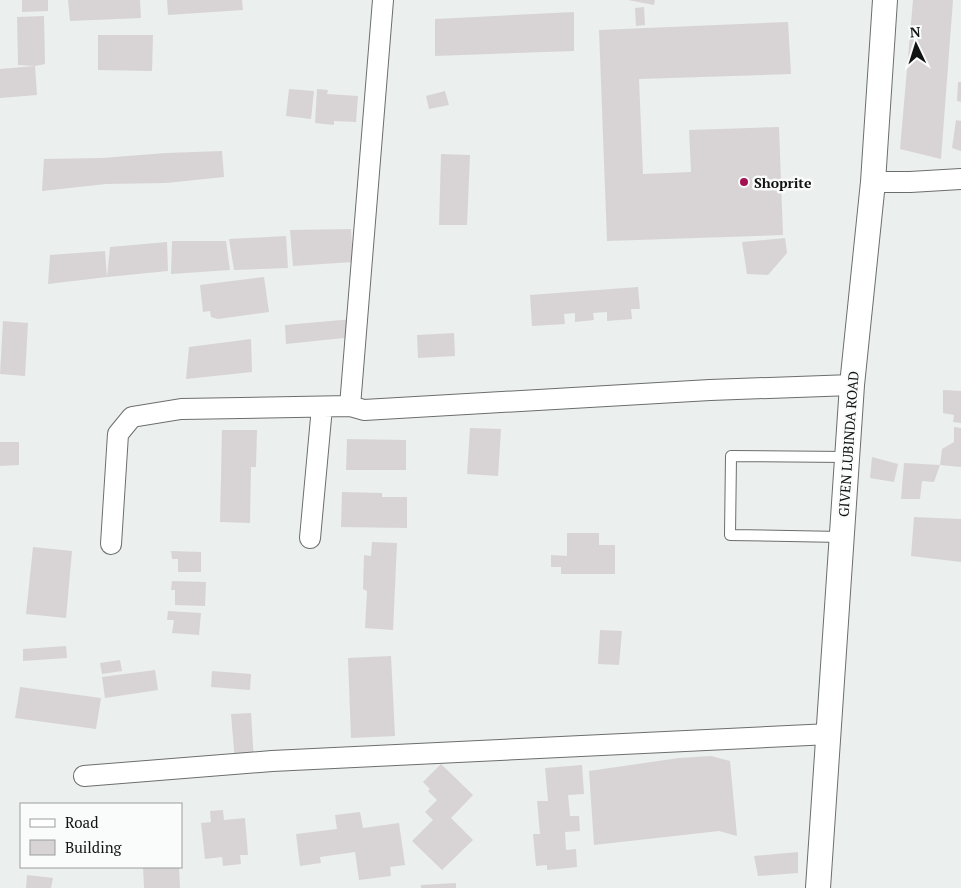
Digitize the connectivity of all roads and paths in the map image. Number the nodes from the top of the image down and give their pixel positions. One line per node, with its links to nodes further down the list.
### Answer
1 (383, 0): 6 (street)
2 (885, 0): 4 (street, GIVEN LUBINDA ROAD)
3 (961, 179): 4 (street)
4 (873, 182): 5 (street, GIVEN LUBINDA ROAD)
5 (852, 385): 6 (street); 8 (street, GIVEN LUBINDA ROAD)
6 (350, 406): 7 (street)
7 (322, 407): 10 (street); 11 (street)
8 (847, 457): 9 (street, GIVEN LUBINDA ROAD); 9 (lane)
9 (842, 537): 12 (street, GIVEN LUBINDA ROAD)
10 (310, 538)
11 (111, 544)
12 (830, 734): 13 (street); 14 (street, GIVEN LUBINDA ROAD)
13 (84, 776)
14 (818, 888)

